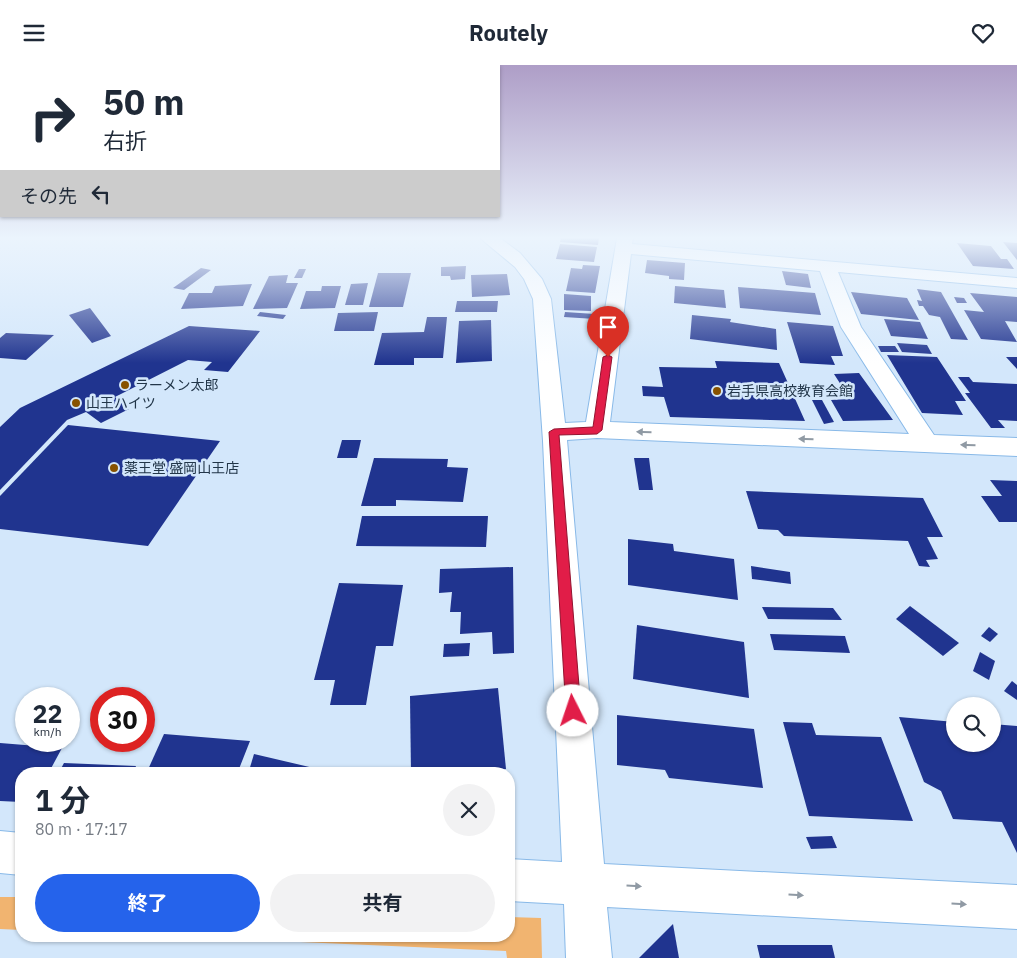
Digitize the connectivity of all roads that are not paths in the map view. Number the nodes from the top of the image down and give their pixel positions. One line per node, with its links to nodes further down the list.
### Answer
1 (535, 280): 7 (street)
2 (619, 280): 6 (street)
3 (832, 280): 8 (street)
4 (980, 280): 5 (street)
5 (1017, 283)
6 (597, 430): 7 (street); 8 (street, one-way to 6)
7 (554, 432): 13 (street)
8 (927, 443): 9 (street, one-way to 8)
9 (1017, 447)
10 (0, 852): 11 (street)
11 (15, 853)
12 (515, 880): 13 (street)
13 (585, 884): 14 (street, one-way to 14); 15 (street)
14 (1017, 907)
15 (589, 958)

